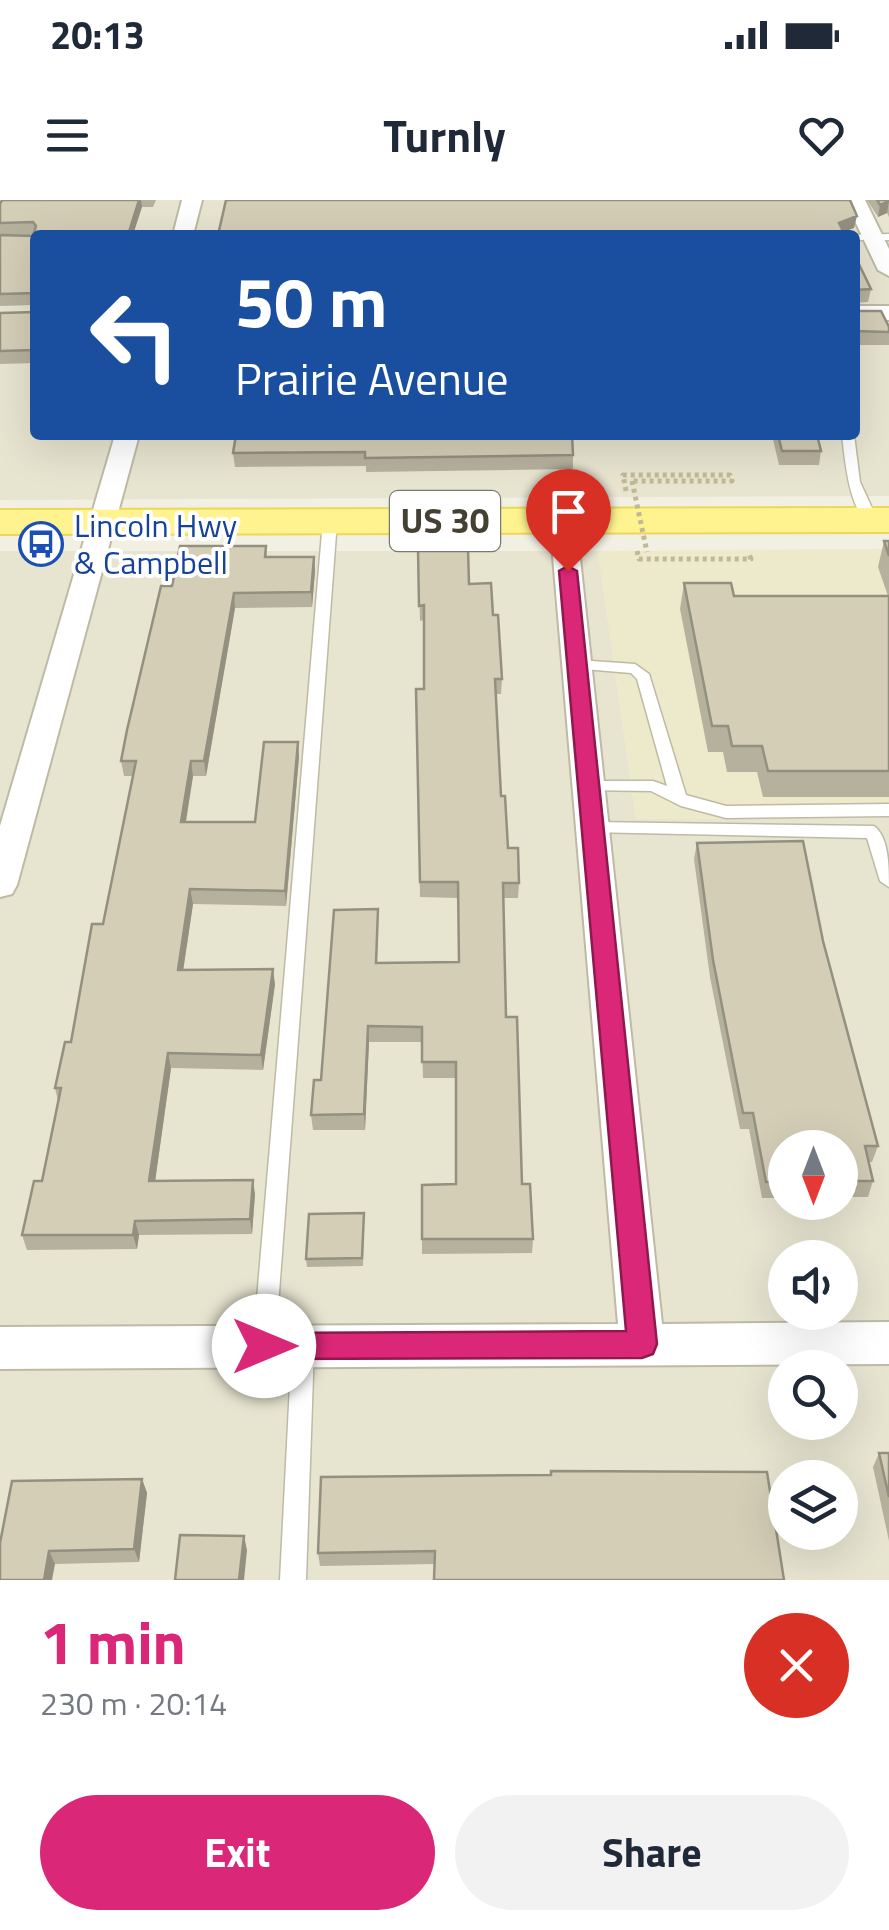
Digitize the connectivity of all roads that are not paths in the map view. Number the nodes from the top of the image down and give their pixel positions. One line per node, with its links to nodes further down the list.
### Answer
1 (192, 200): 3 (street)
2 (855, 200): 4 (street)
3 (183, 230)
4 (872, 237): 5 (street)
5 (889, 270)
6 (860, 314): 7 (street)
7 (889, 314)
8 (125, 440): 14 (street)
9 (849, 440): 10 (lane)
10 (880, 520): 12 (main road, US 30)
11 (330, 521): 12 (main road, US 30); 14 (main road, US 30); 24 (lane)
12 (563, 521): 15 (street)
13 (0, 522): 14 (main road, US 30)
14 (102, 522): 21 (street)
15 (577, 666): 16 (street); 17 (lane)
16 (588, 786): 17 (lane); 19 (street)
17 (678, 797): 18 (lane)
18 (889, 810)
19 (593, 828): 20 (lane); 23 (street)
20 (889, 881)
21 (0, 886)
22 (889, 1343): 23 (street)
23 (642, 1344): 24 (street)
24 (283, 1346): 25 (street); 26 (lane)
25 (0, 1348)
26 (293, 1580)

